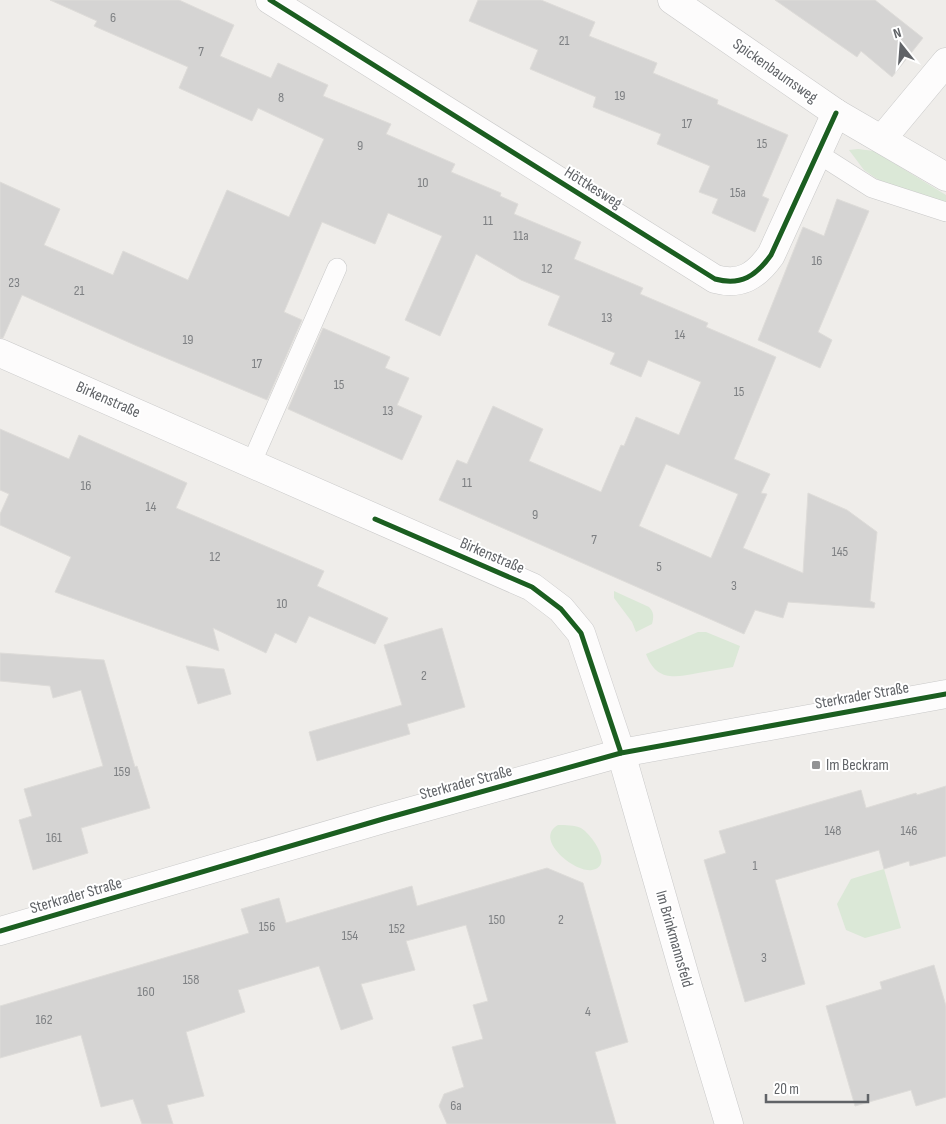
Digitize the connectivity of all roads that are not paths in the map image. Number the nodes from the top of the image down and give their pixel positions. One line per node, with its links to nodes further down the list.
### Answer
1 (270, 0): 6 (street, Höttkesweg)
2 (672, 0): 4 (street, Spickenbaumsweg)
3 (946, 62): 5 (street)
4 (836, 113): 5 (street, Spickenbaumsweg); 6 (street, Höttkesweg)
5 (882, 139): 7 (street, Spickenbaumsweg)
6 (817, 153): 8 (lane)
7 (946, 177)
8 (946, 212)
9 (337, 268): 11 (lane)
10 (0, 353): 11 (street, Birkenstraße)
11 (251, 464): 13 (street, Birkenstraße)
12 (946, 694): 13 (street, Sterkrader Straße)
13 (621, 752): 14 (street, Sterkrader Straße); 15 (street, Im Brinkmannsfeld)
14 (0, 931)
15 (729, 1124)

